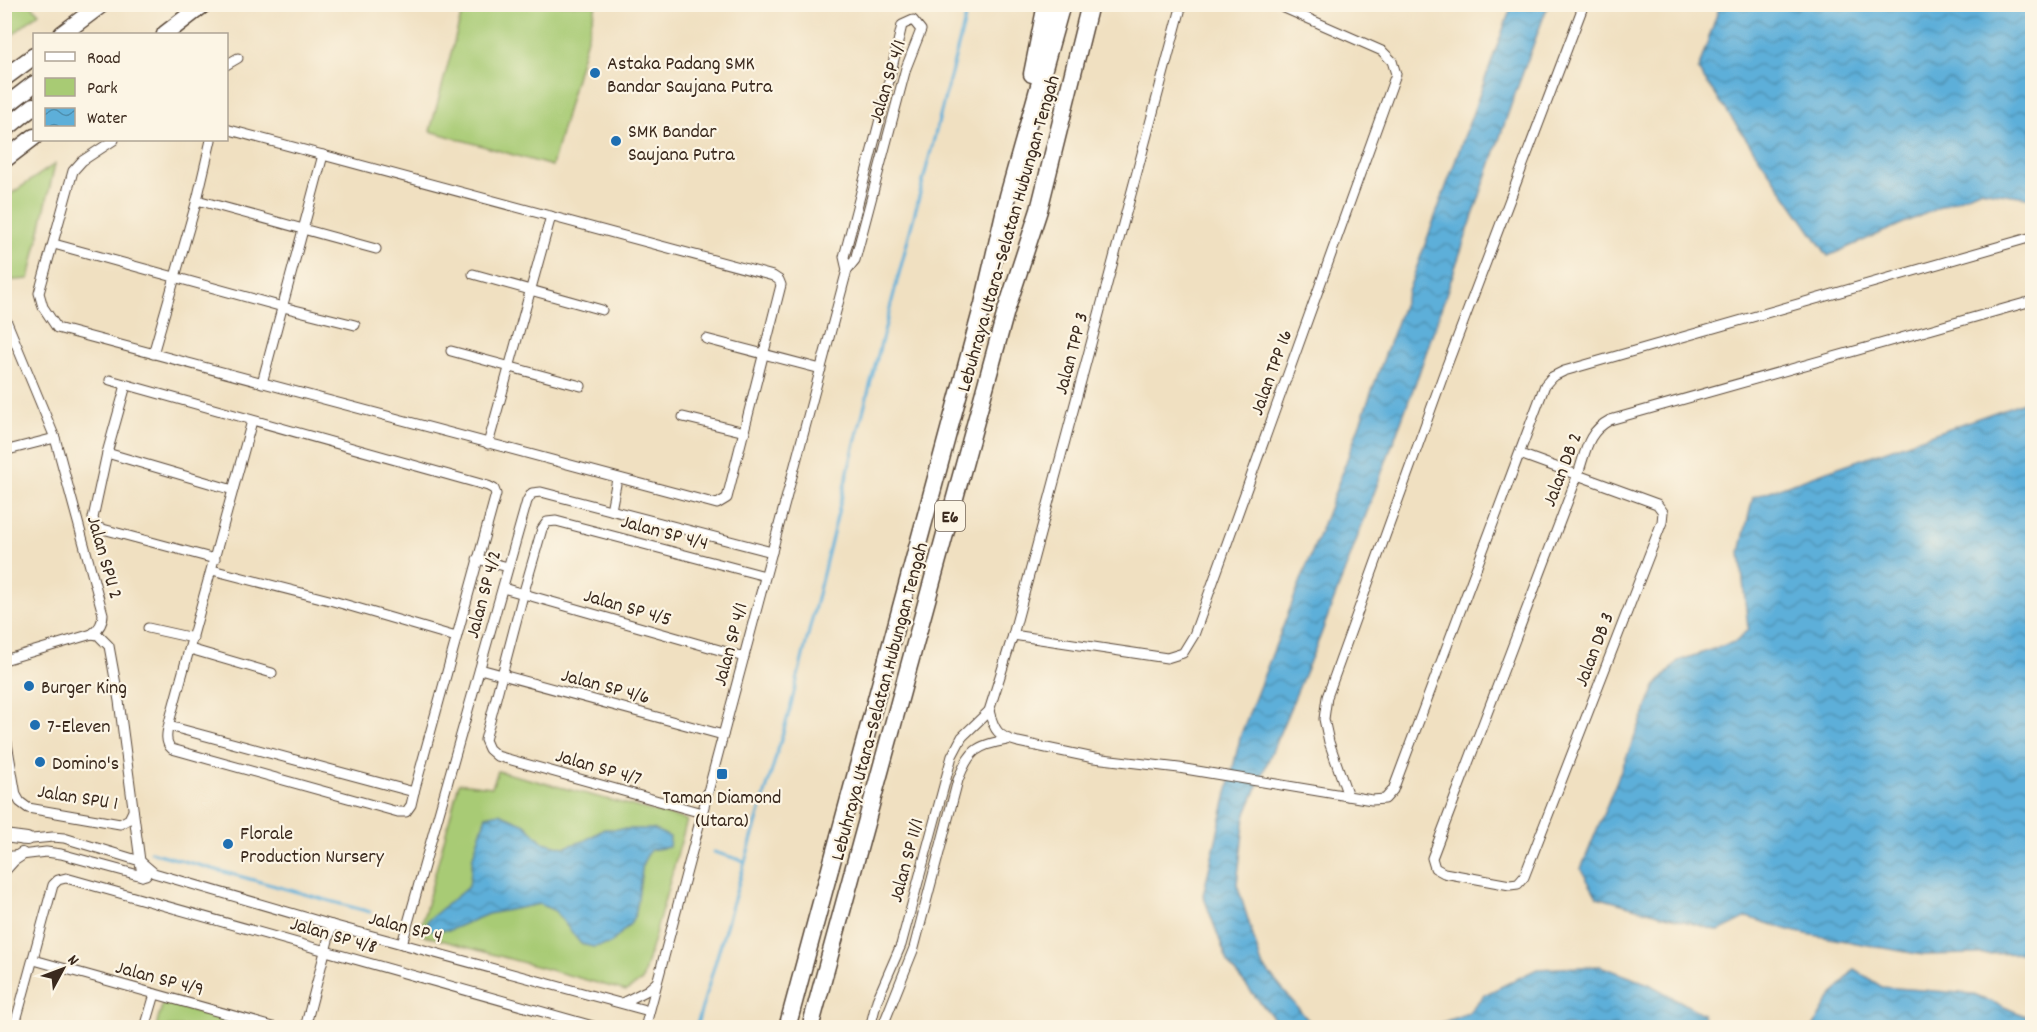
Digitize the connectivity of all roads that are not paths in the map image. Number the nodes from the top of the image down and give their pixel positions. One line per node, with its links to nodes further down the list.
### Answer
1 (102, 4): 11 (highway)
2 (107, 4): 12 (highway)
3 (204, 4): 13 (highway)
4 (1046, 4): 28 (highway)
5 (1062, 4): 28 (highway, Lebuhraya Utara–Selatan Hubungan Tengah / E6)
6 (1090, 4): 30 (highway, Lebuhraya Utara–Selatan Hubungan Tengah / E6)
7 (1101, 4): 30 (highway)
8 (1182, 4): 77 (street, Jalan TPP 3)
9 (1275, 4): 77 (street, Jalan TPP 16)
10 (1584, 4): 92 (street)
11 (63, 33)
12 (81, 33)
13 (166, 33)
14 (33, 57): 17 (highway)
15 (238, 58): 16 (street)
16 (228, 64)
17 (4, 78)
18 (33, 85): 19 (highway)
19 (4, 107)
20 (33, 107): 21 (highway)
21 (4, 130)
22 (228, 130): 26 (street)
23 (33, 138): 27 (highway)
24 (112, 141): 34 (street)
25 (211, 141): 29 (street)
26 (323, 155): 31 (street); 32 (street)
27 (4, 160)
28 (1008, 195): 119 (highway, Lebuhraya Utara–Selatan Hubungan Tengah / E6)
29 (197, 200): 32 (street); 38 (street)
30 (1039, 210): 120 (highway, Lebuhraya Utara–Selatan Hubungan Tengah / E6)
31 (551, 216): 39 (street); 47 (street)
32 (303, 230): 35 (street); 41 (street)
33 (2032, 237): 62 (street)
34 (54, 244): 38 (street); 48 (street)
35 (376, 249)
36 (847, 270): 36 (street, Jalan SP 4/1); 50 (street, Jalan SP 4/1)
37 (473, 274): 39 (street)
38 (175, 277): 41 (street); 48 (street)
39 (531, 290): 42 (street); 49 (street)
40 (2032, 302): 63 (street, Jalan DB 2)
41 (283, 307): 44 (street); 52 (street)
42 (602, 310)
43 (4, 315): 58 (street, Jalan SPU 2)
44 (355, 325)
45 (706, 339): 47 (street)
46 (451, 351): 49 (street)
47 (765, 353): 50 (street); 57 (street)
48 (153, 354): 52 (street)
49 (509, 367): 54 (street); 59 (street)
50 (821, 369): 67 (street, Jalan SP 4/1)
51 (110, 380): 53 (street)
52 (262, 383): 59 (street)
53 (126, 385): 56 (street); 61 (street, Jalan SPU 2)
54 (582, 386)
55 (683, 417): 57 (street)
56 (252, 421): 65 (street); 69 (street)
57 (745, 432): 64 (street)
58 (55, 438): 60 (street); 76 (street, Jalan SPU 2)
59 (488, 444): 64 (street)
60 (4, 452)
61 (107, 453): 65 (street); 68 (street, Jalan SPU 2)
62 (1520, 454): 63 (street); 92 (street)
63 (1578, 474): 104 (street, Jalan DB 3); 104 (street, Jalan DB 2)
64 (617, 479): 66 (street)
65 (233, 490): 68 (street)
66 (611, 510): 67 (street, Jalan SP 4/2); 70 (street, Jalan SP 4/2)
67 (772, 552): 72 (street, Jalan SP 4/1)
68 (215, 559): 71 (street)
69 (477, 559): 70 (street); 78 (street)
70 (507, 567): 73 (street, Jalan SP 4/2)
71 (212, 570): 78 (street); 79 (street)
72 (765, 576): 74 (street, Jalan SP 4/4); 81 (street, Jalan SP 4/1)
73 (503, 588): 74 (street, Jalan SP 4/5); 83 (street, Jalan SP 4/2)
74 (523, 595): 81 (street, Jalan SP 4/5); 85 (street)
75 (148, 628): 79 (street)
76 (92, 634): 82 (street); 93 (street)
77 (1012, 634): 86 (street, Jalan TPP 3)
78 (456, 637): 91 (street)
79 (193, 639): 80 (street)
80 (190, 649): 84 (street); 88 (street)
81 (744, 657): 89 (street, Jalan SP 4/1)
82 (6, 658)
83 (480, 669): 85 (street, Jalan SP 4/6); 106 (street, Jalan SP 4/2)
84 (272, 673)
85 (501, 675): 89 (street, Jalan SP 4/6); 94 (street, Jalan SP 4/7)
86 (989, 711): 90 (street); 121 (street, Jalan SP 11/1)
87 (4, 726): 93 (street, Jalan SPU 1)
88 (169, 726): 91 (street); 91 (street)
89 (723, 735): 94 (street, Jalan SP 4/1)
90 (1007, 740): 92 (street); 122 (street, Jalan SP 11/1)
91 (414, 792)
92 (1348, 796)
93 (133, 811): 100 (street)
94 (702, 813): 109 (street, Jalan SP 4/1)
95 (4, 836): 96 (main road)
96 (27, 839): 97 (street, Jalan SP 4); 100 (street, Jalan SP 4)
97 (4, 842)
98 (22, 854): 99 (street); 101 (main road); 103 (street)
99 (4, 856)
100 (140, 861): 102 (street, Jalan SP 4); 103 (street)
101 (4, 870)
102 (154, 873): 103 (street); 105 (street, Jalan SP 4)
103 (142, 876)
104 (1518, 884)
105 (332, 925): 106 (street, Jalan SP 4); 107 (street)
106 (402, 944): 111 (street, Jalan SP 4)
107 (326, 950): 108 (street, Jalan SP 4/8); 116 (street); 117 (street, Jalan SP 4/8)
108 (34, 960): 110 (street, Jalan SP 4/9); 113 (street)
109 (657, 982): 111 (street); 112 (street, Jalan SP 4/1)
110 (154, 994): 114 (street); 115 (street, Jalan SP 4/9)
111 (622, 1003): 112 (street, Jalan SP 4)
112 (650, 1011): 118 (street, Jalan SP 4/1)
113 (14, 1028)
114 (145, 1028)
115 (277, 1028)
116 (305, 1028)
117 (600, 1028)
118 (645, 1028)
119 (787, 1028)
120 (810, 1028)
121 (870, 1028)
122 (882, 1028)

